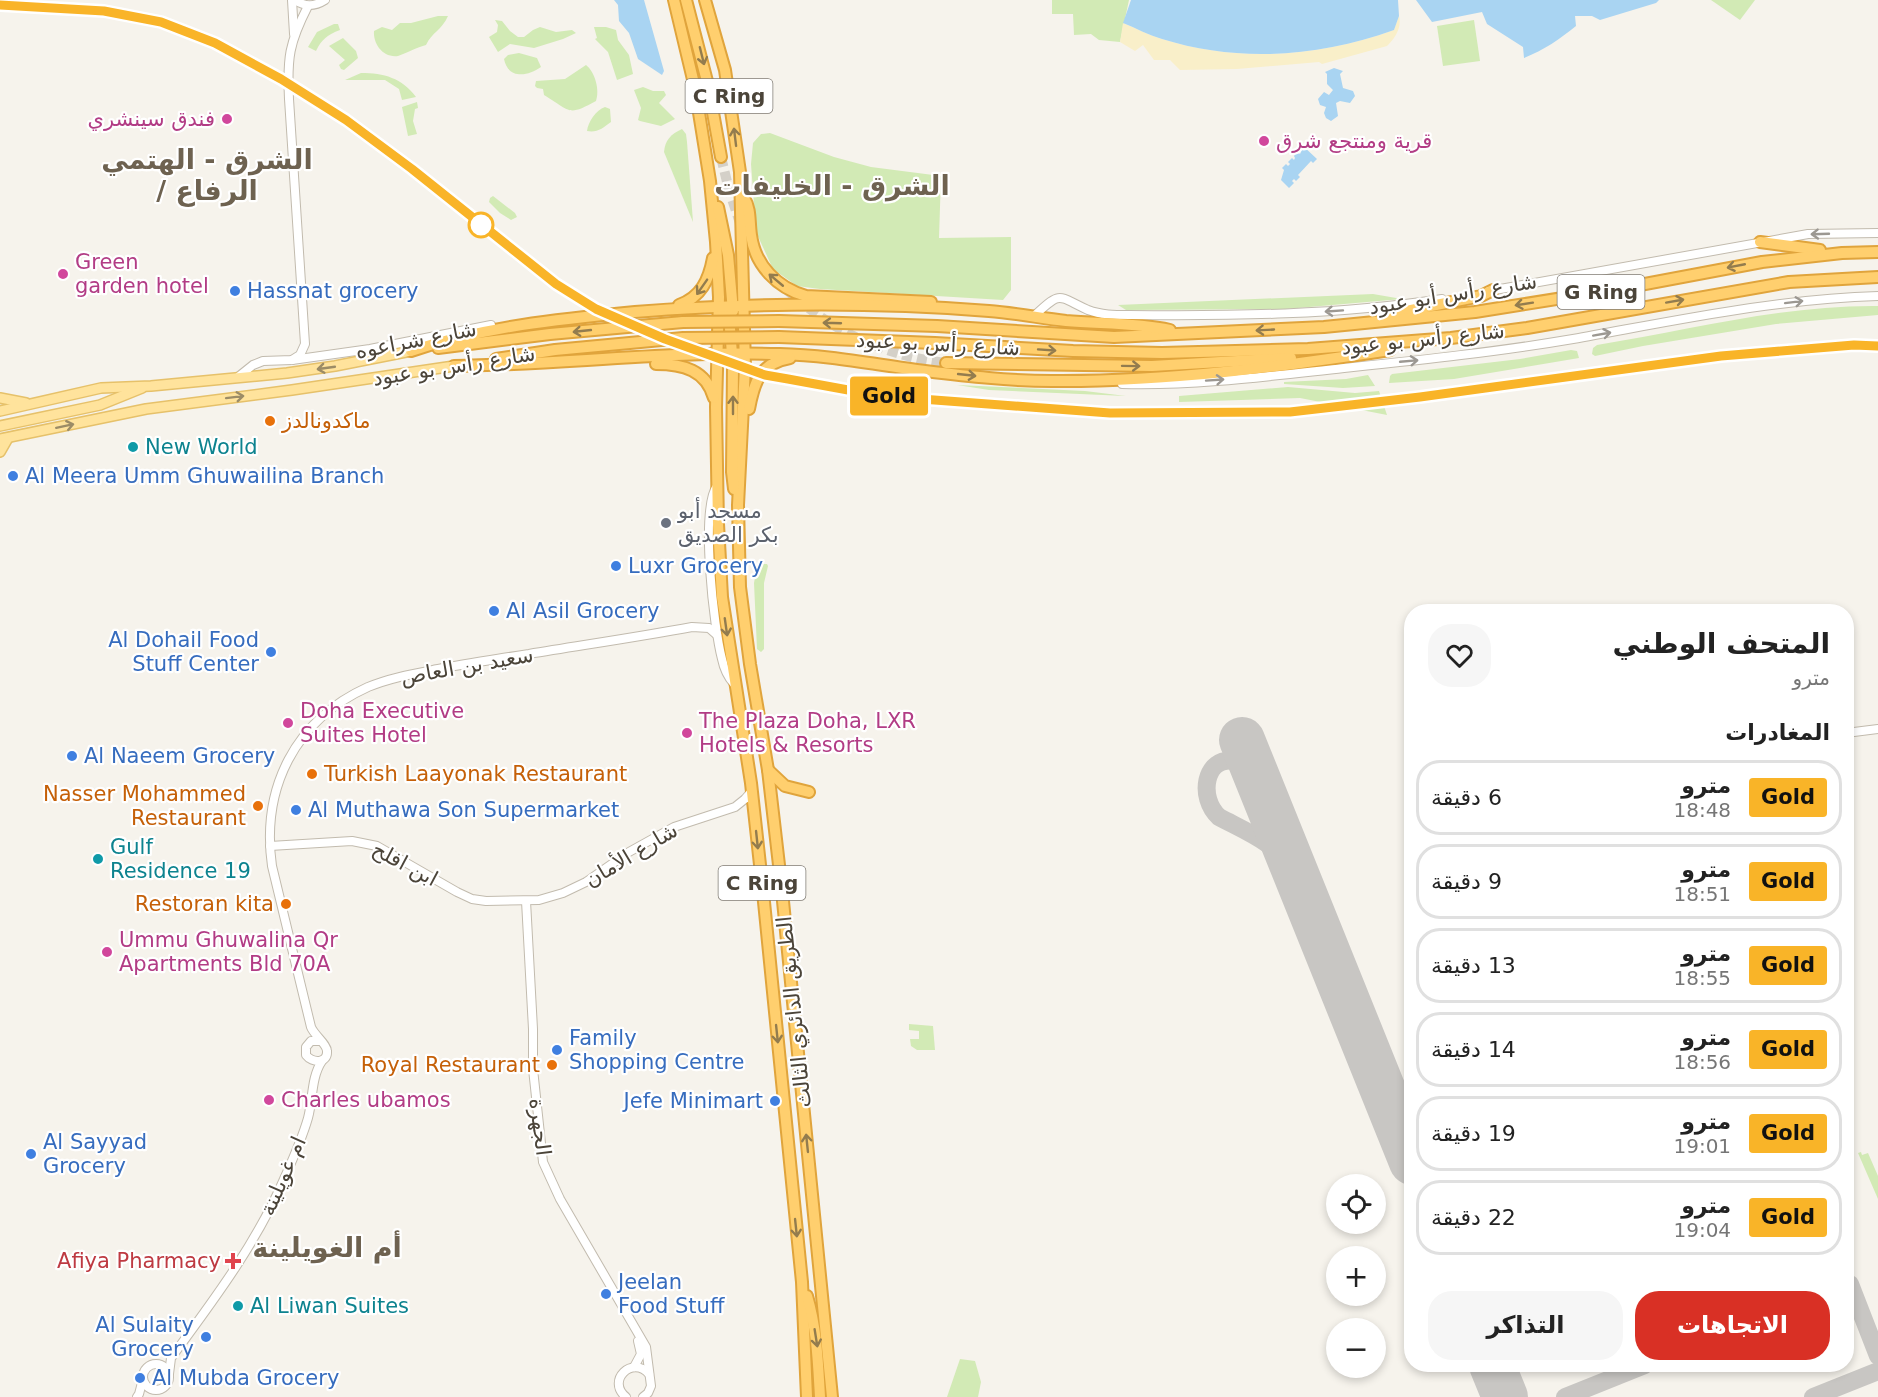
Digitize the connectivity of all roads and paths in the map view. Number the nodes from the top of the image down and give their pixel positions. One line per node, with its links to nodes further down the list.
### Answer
1 (294, 0): 6 (street); 7 (street)
2 (325, 0): 6 (street)
3 (674, 0): 9 (highway, C Ring)
4 (686, 0): 8 (highway, one-way to 8)
5 (705, 0): 10 (highway, C Ring, one-way to 5)
6 (308, 6): 7 (street)
7 (294, 34): 29 (street)
8 (721, 157)
9 (710, 181): 12 (highway, C Ring); 20 (highway)
10 (741, 195): 21 (highway, C Ring); 22 (highway, one-way to 10)
11 (1878, 233): 13 (street, شارع رأس أبو عبود, one-way to 13)
12 (716, 242): 19 (highway, C Ring); 23 (highway, one-way to 23)
13 (1761, 242): 15 (highway); 17 (street, شارع رأس أبو عبود)
14 (1878, 252): 15 (highway, شارع رأس بو عبود / G Ring)
15 (1842, 253): 26 (highway, شارع رأس بو عبود / G Ring, one-way to 26)
16 (1878, 277): 28 (highway, شارع رأس بو عبود / G Ring, one-way to 16)
17 (1493, 290): 24 (street, شارع رأس أبو عبود, one-way to 24); 26 (highway)
18 (1878, 296): 42 (street, one-way to 18)
19 (719, 306): 20 (highway); 23 (highway); 32 (highway, الطريق الدائري الثالث / C Ring); 33 (highway)
20 (733, 306): 21 (highway); 34 (highway)
21 (745, 306): 22 (highway); 34 (highway, الطريق الدائري الثالث / C Ring)
22 (955, 309): 24 (highway)
23 (661, 310): 25 (highway)
24 (1034, 316): 27 (highway)
25 (531, 325): 30 (highway); 35 (street, شارع شراعوه)
26 (1324, 327): 27 (highway, شارع رأس بو عبود / G Ring, one-way to 27)
27 (1184, 334): 30 (highway, شارع رأس بو عبود, one-way to 30, bridge)
28 (1410, 343): 31 (highway); 40 (highway, شارع رأس بو عبود, one-way to 28, bridge)
29 (305, 344): 35 (street); 37 (street)
30 (411, 351): 41 (main road, شارع رأس بو عبود, one-way to 41)
31 (1375, 352): 39 (highway, one-way to 31); 42 (highway)
32 (718, 354): 33 (highway); 38 (highway); 46 (highway, الطريق الدائري الثالث / C Ring)
33 (732, 354): 34 (highway); 53 (highway, one-way to 33)
34 (745, 354): 36 (highway); 49 (highway, الطريق الدائري الثالث / C Ring)
35 (321, 356): 37 (street)
36 (824, 357): 42 (highway, one-way to 42); 49 (highway)
37 (292, 360): 41 (street)
38 (566, 361): 40 (highway); 46 (highway)
39 (946, 363)
40 (454, 366): 50 (main road, شارع رأس بو عبود, one-way to 40)
41 (238, 377): 43 (main road, شارع رأس بو عبود)
42 (1052, 381)
43 (144, 387): 45 (main road, شارع رأس بو عبود); 48 (main road)
44 (0, 398): 45 (main road)
45 (31, 405): 47 (main road, شارع رأس بو عبود)
46 (716, 407): 52 (highway, الطريق الدائري الثالث / C Ring)
47 (0, 411)
48 (0, 426)
49 (743, 429): 53 (highway, الطريق الدائري الثالث / C Ring)
50 (4, 439): 51 (main road)
51 (0, 452)
52 (718, 484): 54 (street, الطريق الدائري الثالث); 57 (highway, الطريق الدائري الثالث / C Ring, one-way to 57)
53 (738, 505): 60 (highway, الطريق الدائري الثالث / C Ring)
54 (714, 612): 55 (street, سعيد بن العاص); 56 (street, الطريق الدائري الثالث)
55 (697, 626): 56 (street); 65 (street, سعيد بن العاص)
56 (717, 635): 57 (street, الطريق الدائري الثالث)
57 (735, 686): 61 (highway, الطريق الدائري الثالث / C Ring)
58 (1878, 729): 59 (street)
59 (1854, 732)
60 (768, 770): 62 (highway); 89 (highway, الطريق الدائري الثالث / C Ring, one-way to 60)
61 (752, 791): 63 (street, شارع الأمان); 64 (highway, الطريق الدائري الثالث / C Ring)
62 (809, 792)
63 (735, 807): 64 (street); 67 (street, شارع الأمان)
64 (755, 817): 74 (highway, الطريق الدائري الثالث / C Ring, one-way to 74)
65 (270, 846): 66 (street, ابن افلح); 68 (street, سعيد بن العاص)
66 (466, 896): 67 (street, شارع الأمان)
67 (526, 901): 75 (street, الجهرة)
68 (311, 1027): 69 (street, سعيد بن العاص); 70 (street, سعيد بن العاص)
69 (320, 1041): 70 (street); 72 (street)
70 (309, 1043): 71 (street)
71 (311, 1060): 72 (street); 73 (street, ام غويلينة)
72 (322, 1060): 73 (street, ام غويلينة)
73 (316, 1075): 76 (street, ام غويلينة)
74 (802, 1282): 84 (highway, الطريق الدائري الثالث / C Ring); 88 (highway, one-way to 88)
75 (635, 1330): 78 (street, الجهرة); 80 (street, الجهرة)
76 (171, 1358): 77 (street, ام غويلينة); 79 (street, ام غويلينة)
77 (158, 1364): 79 (street); 81 (street)
78 (634, 1367): 80 (street); 86 (street)
79 (169, 1374): 82 (street)
80 (649, 1374): 83 (street, الجهرة)
81 (143, 1378): 82 (street); 85 (street)
82 (155, 1390): 85 (street)
83 (651, 1393): 87 (street)
84 (806, 1394)
85 (138, 1396)
86 (626, 1397)
87 (644, 1397)
88 (820, 1397)
89 (832, 1397)

